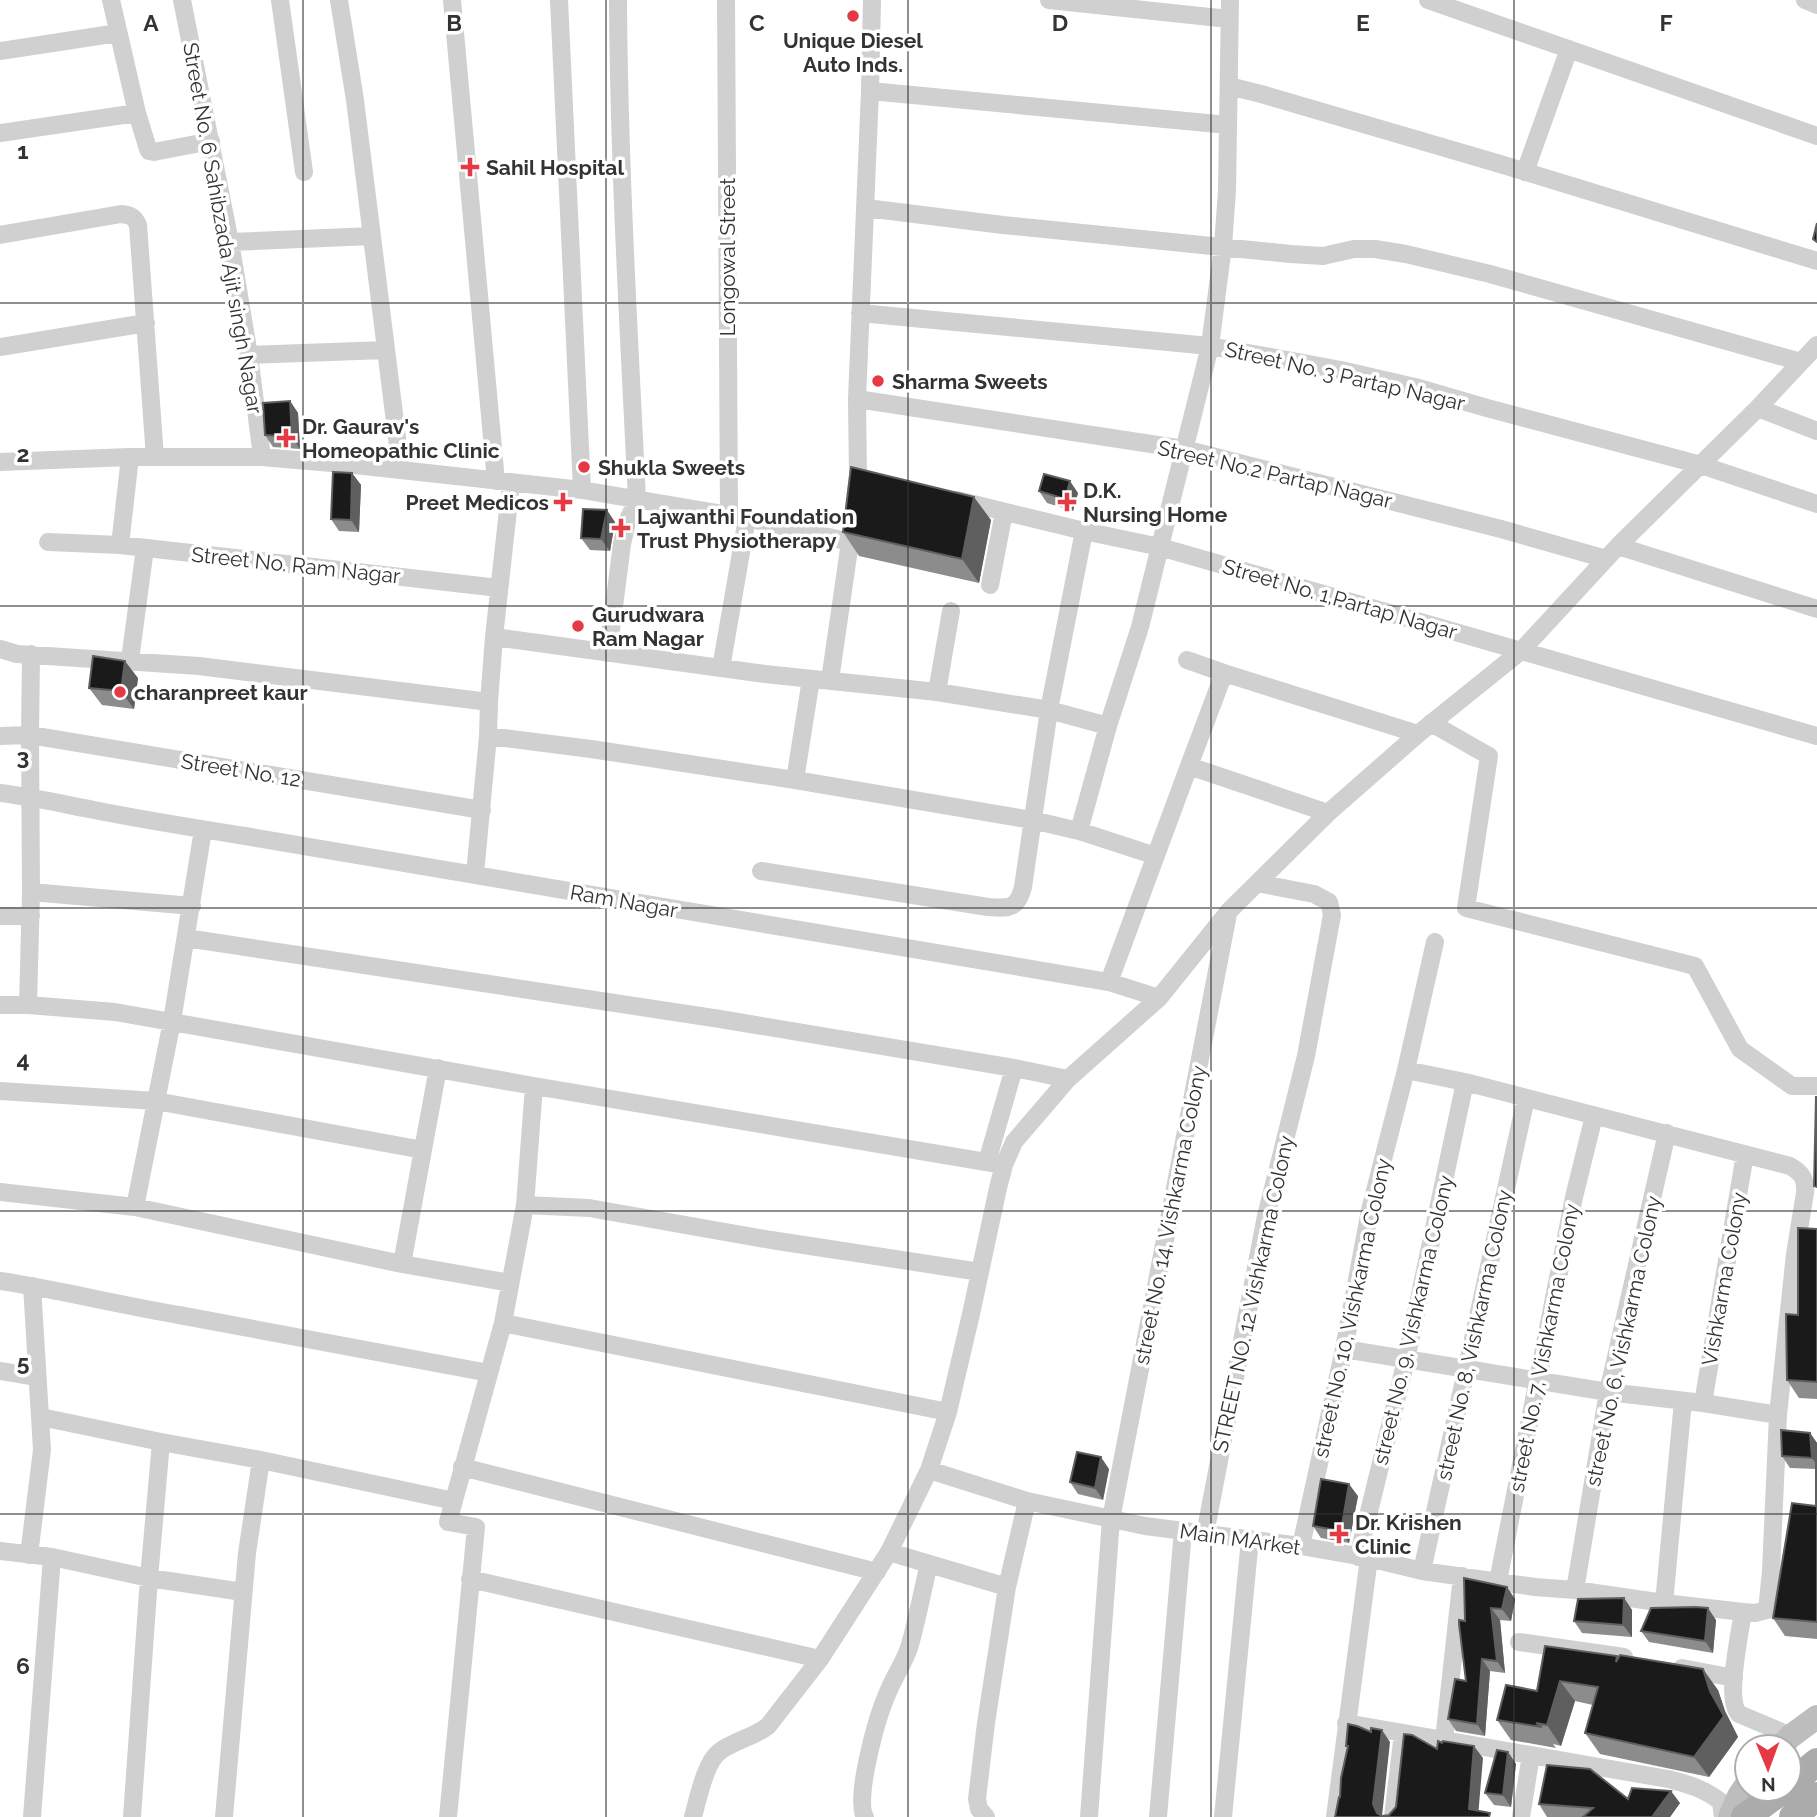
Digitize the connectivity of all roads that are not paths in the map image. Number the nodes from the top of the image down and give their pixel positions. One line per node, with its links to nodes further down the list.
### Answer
1 (111, 0): 16 (street)
2 (182, 0): 25 (street, Street No. 6 Sahibzada Ajit singh Nagar)
3 (280, 0): 26 (street)
4 (339, 0): 30 (street)
5 (452, 0): 52 (street)
6 (559, 0): 53 (street)
7 (618, 0): 55 (street)
8 (726, 0): 58 (street, Longowal Street)
9 (872, 0): 20 (street)
10 (1049, 0): 15 (street)
11 (1230, 0): 15 (street)
12 (1428, 0): 17 (street)
13 (1805, 0): 14 (street)
14 (1817, 5)
15 (1229, 19): 19 (street)
16 (118, 33): 18 (street); 21 (street)
17 (1569, 49): 24 (street); 27 (street)
18 (0, 51)
19 (1229, 86): 22 (street); 27 (street)
20 (870, 91): 22 (street); 28 (street)
21 (137, 113): 23 (street); 25 (street)
22 (1228, 125): 32 (street)
23 (0, 133)
24 (1817, 136)
25 (211, 141): 31 (street, Street No. 6 Sahibzada Ajit singh Nagar)
26 (304, 172)
27 (1525, 172): 33 (street)
28 (866, 208): 32 (street); 34 (street)
29 (0, 235): 35 (street)
30 (372, 236): 31 (street); 39 (street)
31 (230, 242): 40 (street, Street No. 6 Sahibzada Ajit singh Nagar)
32 (1223, 246): 37 (street); 41 (street)
33 (1817, 261)
34 (860, 313): 37 (street, Street No. 3 Partap Nagar); 42 (street)
35 (146, 323): 38 (street); 47 (street)
36 (1817, 345): 41 (street)
37 (1210, 346): 45 (street); 50 (street, Street No. 3 Partap Nagar)
38 (0, 347)
39 (386, 350): 40 (street); 51 (street)
40 (249, 355): 48 (street, Street No. 6 Sahibzada Ajit singh Nagar)
41 (1801, 362): 43 (street)
42 (857, 400): 45 (street, Street No.2 Partap Nagar); 61 (street)
43 (1758, 408): 44 (street); 50 (street)
44 (1817, 431)
45 (1184, 449): 63 (street); 65 (street, Street No.2 Partap Nagar)
46 (130, 457): 47 (street); 49 (street); 62 (street)
47 (155, 457): 48 (street)
48 (262, 457): 51 (street)
49 (0, 462)
50 (1701, 465): 56 (street, Street No. 3 Partap Nagar); 65 (street)
51 (401, 470): 52 (street)
52 (503, 482): 53 (street); 67 (street)
53 (582, 490): 55 (street)
54 (937, 495): 57 (street, Street No. 1,Partap Nagar)
55 (637, 500): 58 (street); 73 (street)
56 (1817, 504)
57 (1004, 512): 59 (street, Street No. 1,Partap Nagar); 66 (street)
58 (738, 517): 61 (street); 77 (street, Longowal Street)
59 (1084, 531): 63 (street, Street No. 1,Partap Nagar); 83 (street)
60 (48, 542): 62 (street, Street No. Ram Nagar)
61 (850, 542): 80 (street)
62 (120, 545): 64 (street, Street No. Ram Nagar)
63 (1160, 547): 72 (street, Street No. 1,Partap Nagar); 84 (street)
64 (145, 548): 67 (street, Street No. Ram Nagar); 75 (street)
65 (1612, 553): 68 (street, Street No.2 Partap Nagar); 72 (street)
66 (990, 585)
67 (499, 588): 70 (street)
68 (1817, 609)
69 (951, 611): 81 (street)
70 (494, 637): 73 (street); 82 (street)
71 (0, 649): 74 (street)
72 (1521, 651): 85 (street); 89 (street, Street No. 1,Partap Nagar)
73 (608, 653): 77 (street)
74 (32, 654): 75 (street); 86 (street)
75 (130, 660): 82 (street)
76 (1187, 660): 78 (street)
77 (720, 668): 79 (street)
78 (1223, 673): 85 (street); 90 (street)
79 (811, 679): 80 (street); 91 (street)
80 (830, 680): 81 (street)
81 (937, 692): 83 (street)
82 (489, 702): 88 (street)
83 (1049, 710): 84 (street); 96 (street)
84 (1108, 726): 98 (street)
85 (1425, 729): 95 (street); 121 (street)
86 (30, 735): 87 (street, Street No. 12); 93 (street); 94 (street, Street No. 12)
87 (0, 736)
88 (488, 736): 91 (street); 94 (street)
89 (1817, 736)
90 (1189, 766): 95 (street); 99 (street)
91 (795, 780): 96 (street)
92 (0, 793): 93 (street, Ram Nagar)
93 (31, 797): 97 (street, Ram Nagar); 103 (street)
94 (482, 810): 101 (street)
95 (1328, 813): 102 (street)
96 (1032, 820): 98 (street); 100 (street)
97 (203, 830): 101 (street, Ram Nagar); 104 (street)
98 (1079, 831): 99 (street)
99 (1156, 856): 110 (street)
100 (761, 871)
101 (475, 874): 110 (street, Ram Nagar)
102 (1257, 883): 105 (street); 161 (street, STREET NO. 12 Vishkarma Colony)
103 (32, 892): 104 (street); 107 (street)
104 (192, 906): 108 (street)
105 (1229, 911): 111 (street); 159 (street, street No. 14, Vishkarma Colony)
106 (0, 916): 107 (street)
107 (31, 916): 113 (street)
108 (186, 938): 114 (street); 116 (street)
109 (1435, 942): 117 (street, street No. 10, Vishkarma Colony)
110 (1109, 982): 111 (street, Ram Nagar)
111 (1159, 998): 118 (street)
112 (0, 1005): 113 (street)
113 (28, 1005): 114 (street)
114 (172, 1021): 115 (street); 124 (street)
115 (438, 1068): 120 (street); 127 (street)
116 (1014, 1068): 118 (street); 129 (street)
117 (1406, 1070): 119 (street); 140 (street, street No. 10, Vishkarma Colony)
118 (1068, 1079): 129 (street)
119 (1465, 1083): 123 (street); 141 (street, street No. 9, Vishkarma Colony)
120 (534, 1086): 129 (street); 131 (street)
121 (1817, 1086)
122 (0, 1091): 124 (street)
123 (1526, 1098): 125 (street); 142 (street, street No. 8, Vishkarma Colony)
124 (156, 1101): 127 (street); 132 (street)
125 (1594, 1116): 126 (street); 146 (street, street No. 7, Vishkarma Colony)
126 (1667, 1133): 128 (street); 147 (street, street No. 6, Vishkarma Colony)
127 (423, 1150): 134 (street)
128 (1745, 1154): 133 (street); 149 (street, Vishkarma Colony)
129 (995, 1163): 135 (street)
130 (0, 1192): 132 (street)
131 (525, 1205): 135 (street); 137 (street)
132 (135, 1207): 134 (street)
133 (1809, 1219): 151 (street)
134 (402, 1264): 137 (street)
135 (980, 1272): 150 (street)
136 (0, 1281): 138 (street)
137 (510, 1283): 139 (street)
138 (32, 1286): 144 (street); 145 (street)
139 (503, 1323): 144 (street); 150 (street)
140 (1344, 1349): 141 (street); 163 (street, street No. 10, Vishkarma Colony)
141 (1406, 1360): 142 (street); 168 (street, street No. 9, Vishkarma Colony)
142 (1466, 1370): 146 (street); 170 (street, street No. 8, Vishkarma Colony)
143 (0, 1371): 145 (street)
144 (489, 1373): 155 (street)
145 (37, 1377): 152 (street)
146 (1537, 1381): 147 (street); 175 (street, street No. 7, Vishkarma Colony)
147 (1608, 1392): 148 (street); 177 (street, street No. 6, Vishkarma Colony)
148 (1684, 1401): 149 (street); 179 (street)
149 (1703, 1403): 151 (street)
150 (948, 1412): 156 (street)
151 (1778, 1415): 180 (street)
152 (41, 1417): 153 (street); 166 (street)
153 (161, 1442): 154 (street); 173 (street)
154 (261, 1460): 157 (street); 178 (street)
155 (462, 1467): 157 (street); 171 (street)
156 (929, 1470): 158 (street, Main MArket); 165 (street)
157 (454, 1501): 174 (street)
158 (1027, 1501): 159 (street, Main MArket); 176 (street)
159 (1111, 1519): 160 (street, Main MArket); 203 (street, street No. 14, Vishkarma Colony)
160 (1183, 1531): 161 (street, Main MArket); 204 (street)
161 (1205, 1534): 162 (street, Main MArket)
162 (1250, 1539): 163 (street, Main MArket); 205 (street)
163 (1301, 1546): 168 (street, Main MArket)
164 (0, 1551): 166 (street)
165 (889, 1552): 169 (street); 171 (street)
166 (29, 1555): 167 (street)
167 (52, 1558): 173 (street); 196 (street)
168 (1363, 1558): 170 (street, Main MArket); 187 (street, street No. 9, Vishkarma Colony)
169 (929, 1564): 176 (street); 201 (street)
170 (1422, 1571): 172 (street, Main MArket)
171 (877, 1572): 182 (street)
172 (1462, 1576): 175 (street, Main MArket); 191 (street)
173 (149, 1578): 178 (street); 197 (street)
174 (470, 1579): 182 (street); 199 (street)
175 (1498, 1581): 177 (street, Main MArket)
176 (1007, 1587): 202 (street)
177 (1575, 1590): 179 (street, Main MArket)
178 (243, 1591): 198 (street)
179 (1664, 1604): 180 (street, Main MArket)
180 (1743, 1612): 185 (street)
181 (1519, 1642): 183 (street)
182 (820, 1659): 200 (street)
183 (1646, 1661)
184 (1670, 1666): 185 (street)
185 (1734, 1678): 189 (street)
186 (1817, 1717): 190 (street)
187 (1346, 1723): 188 (street); 206 (street, street No. 9, Vishkarma Colony)
188 (1403, 1733): 191 (street); 207 (street)
189 (1771, 1733)
190 (1796, 1733)
191 (1444, 1740): 192 (street)
192 (1531, 1755): 208 (street); 209 (street)
193 (1817, 1762): 194 (main road)
194 (1803, 1797)
195 (1764, 1803): 210 (main road)
196 (32, 1817)
197 (132, 1817)
198 (224, 1817)
199 (447, 1817)
200 (692, 1817)
201 (865, 1817)
202 (986, 1817)
203 (1089, 1817)
204 (1158, 1817)
205 (1223, 1817)
206 (1335, 1817)
207 (1393, 1817)
208 (1521, 1817)
209 (1723, 1817)
210 (1745, 1817)

